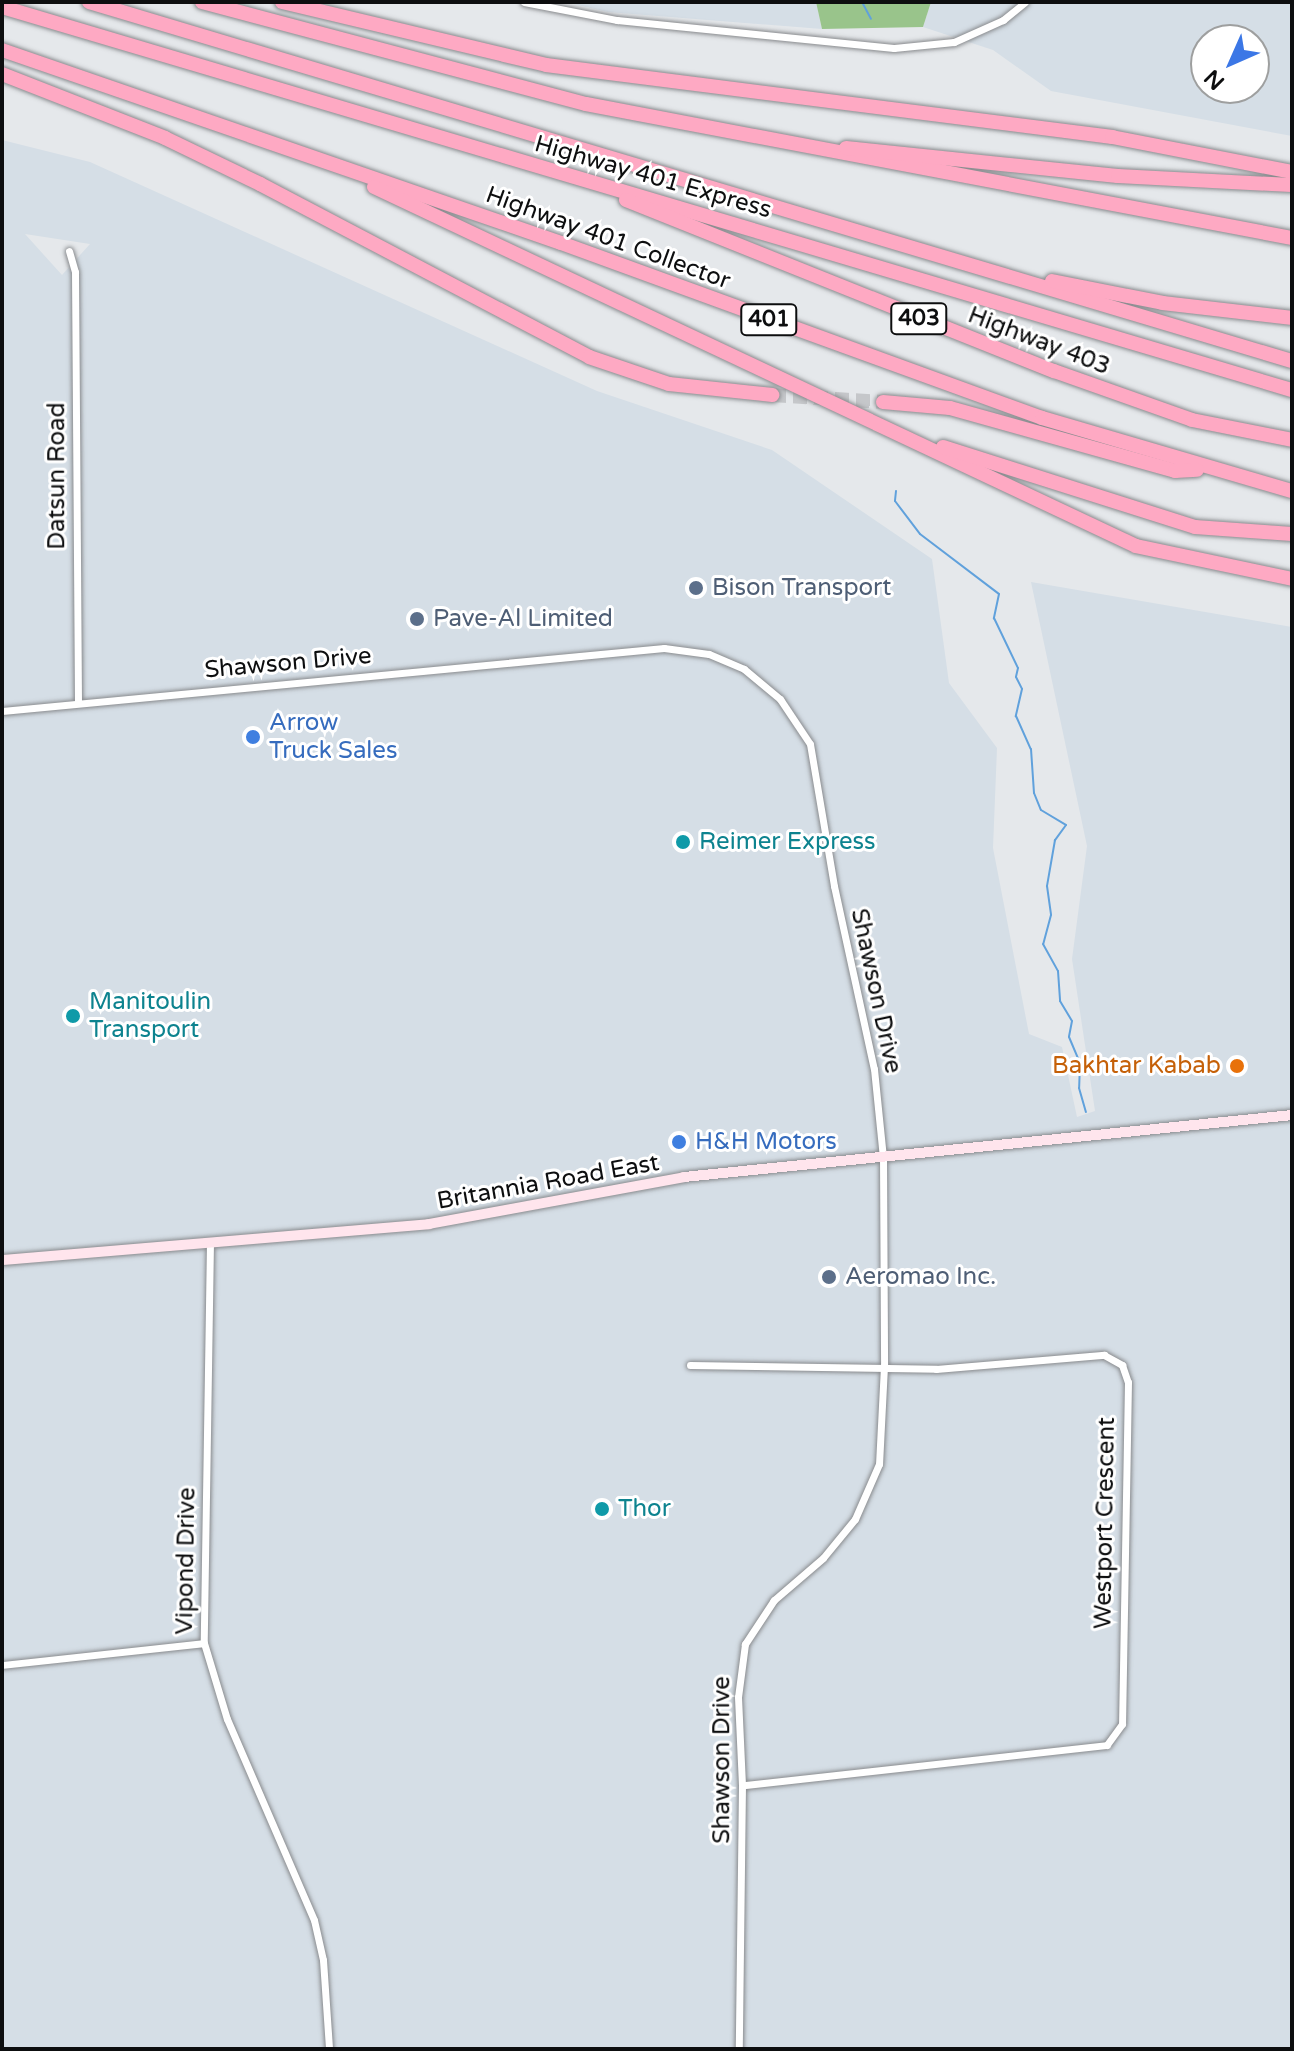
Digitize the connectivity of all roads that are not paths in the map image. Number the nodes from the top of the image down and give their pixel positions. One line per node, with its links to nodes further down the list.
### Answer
1 (89, 2): 15 (highway, Highway 401 Express)
2 (202, 2): 9 (highway)
3 (282, 2): 12 (highway)
4 (524, 2): 5 (street)
5 (1025, 2)
6 (2, 7): 11 (highway, Highway 401 Express)
7 (2, 50): 10 (highway, Highway 401 Collector / 401)
8 (2, 74): 20 (highway)
9 (770, 140): 13 (highway); 14 (highway)
10 (331, 165): 22 (highway); 24 (highway, Highway 401 Collector / 401)
11 (555, 171): 19 (highway, Highway 401 Express); 23 (highway, Highway 403 / 403)
12 (1292, 172)
13 (1292, 185)
14 (1292, 238)
15 (915, 250): 17 (highway); 18 (highway, Highway 401 Express)
16 (69, 251): 28 (street, Datsun Road)
17 (1292, 318)
18 (1292, 361)
19 (1292, 390)
20 (772, 395)
21 (883, 402): 24 (highway)
22 (886, 427): 26 (highway); 27 (highway)
23 (1292, 440)
24 (1209, 470): 25 (highway, Highway 401 Collector / 401)
25 (1292, 491)
26 (1292, 534)
27 (1292, 579)
28 (78, 702): 29 (street, Shawson Drive); 31 (street, Shawson Drive)
29 (2, 711)
30 (1292, 1115): 31 (street, Britannia Road East)
31 (883, 1157): 32 (street, Britannia Road East); 35 (street, Shawson Drive)
32 (210, 1242): 33 (street, Britannia Road East); 36 (street, Vipond Drive)
33 (2, 1260)
34 (690, 1365): 35 (street, Westport Crescent)
35 (884, 1366): 38 (street, Shawson Drive); 38 (street, Westport Crescent)
36 (204, 1643): 37 (street); 39 (street, Vipond Drive)
37 (2, 1665)
38 (742, 1785): 40 (street, Shawson Drive)
39 (329, 2049)
40 (739, 2049)

